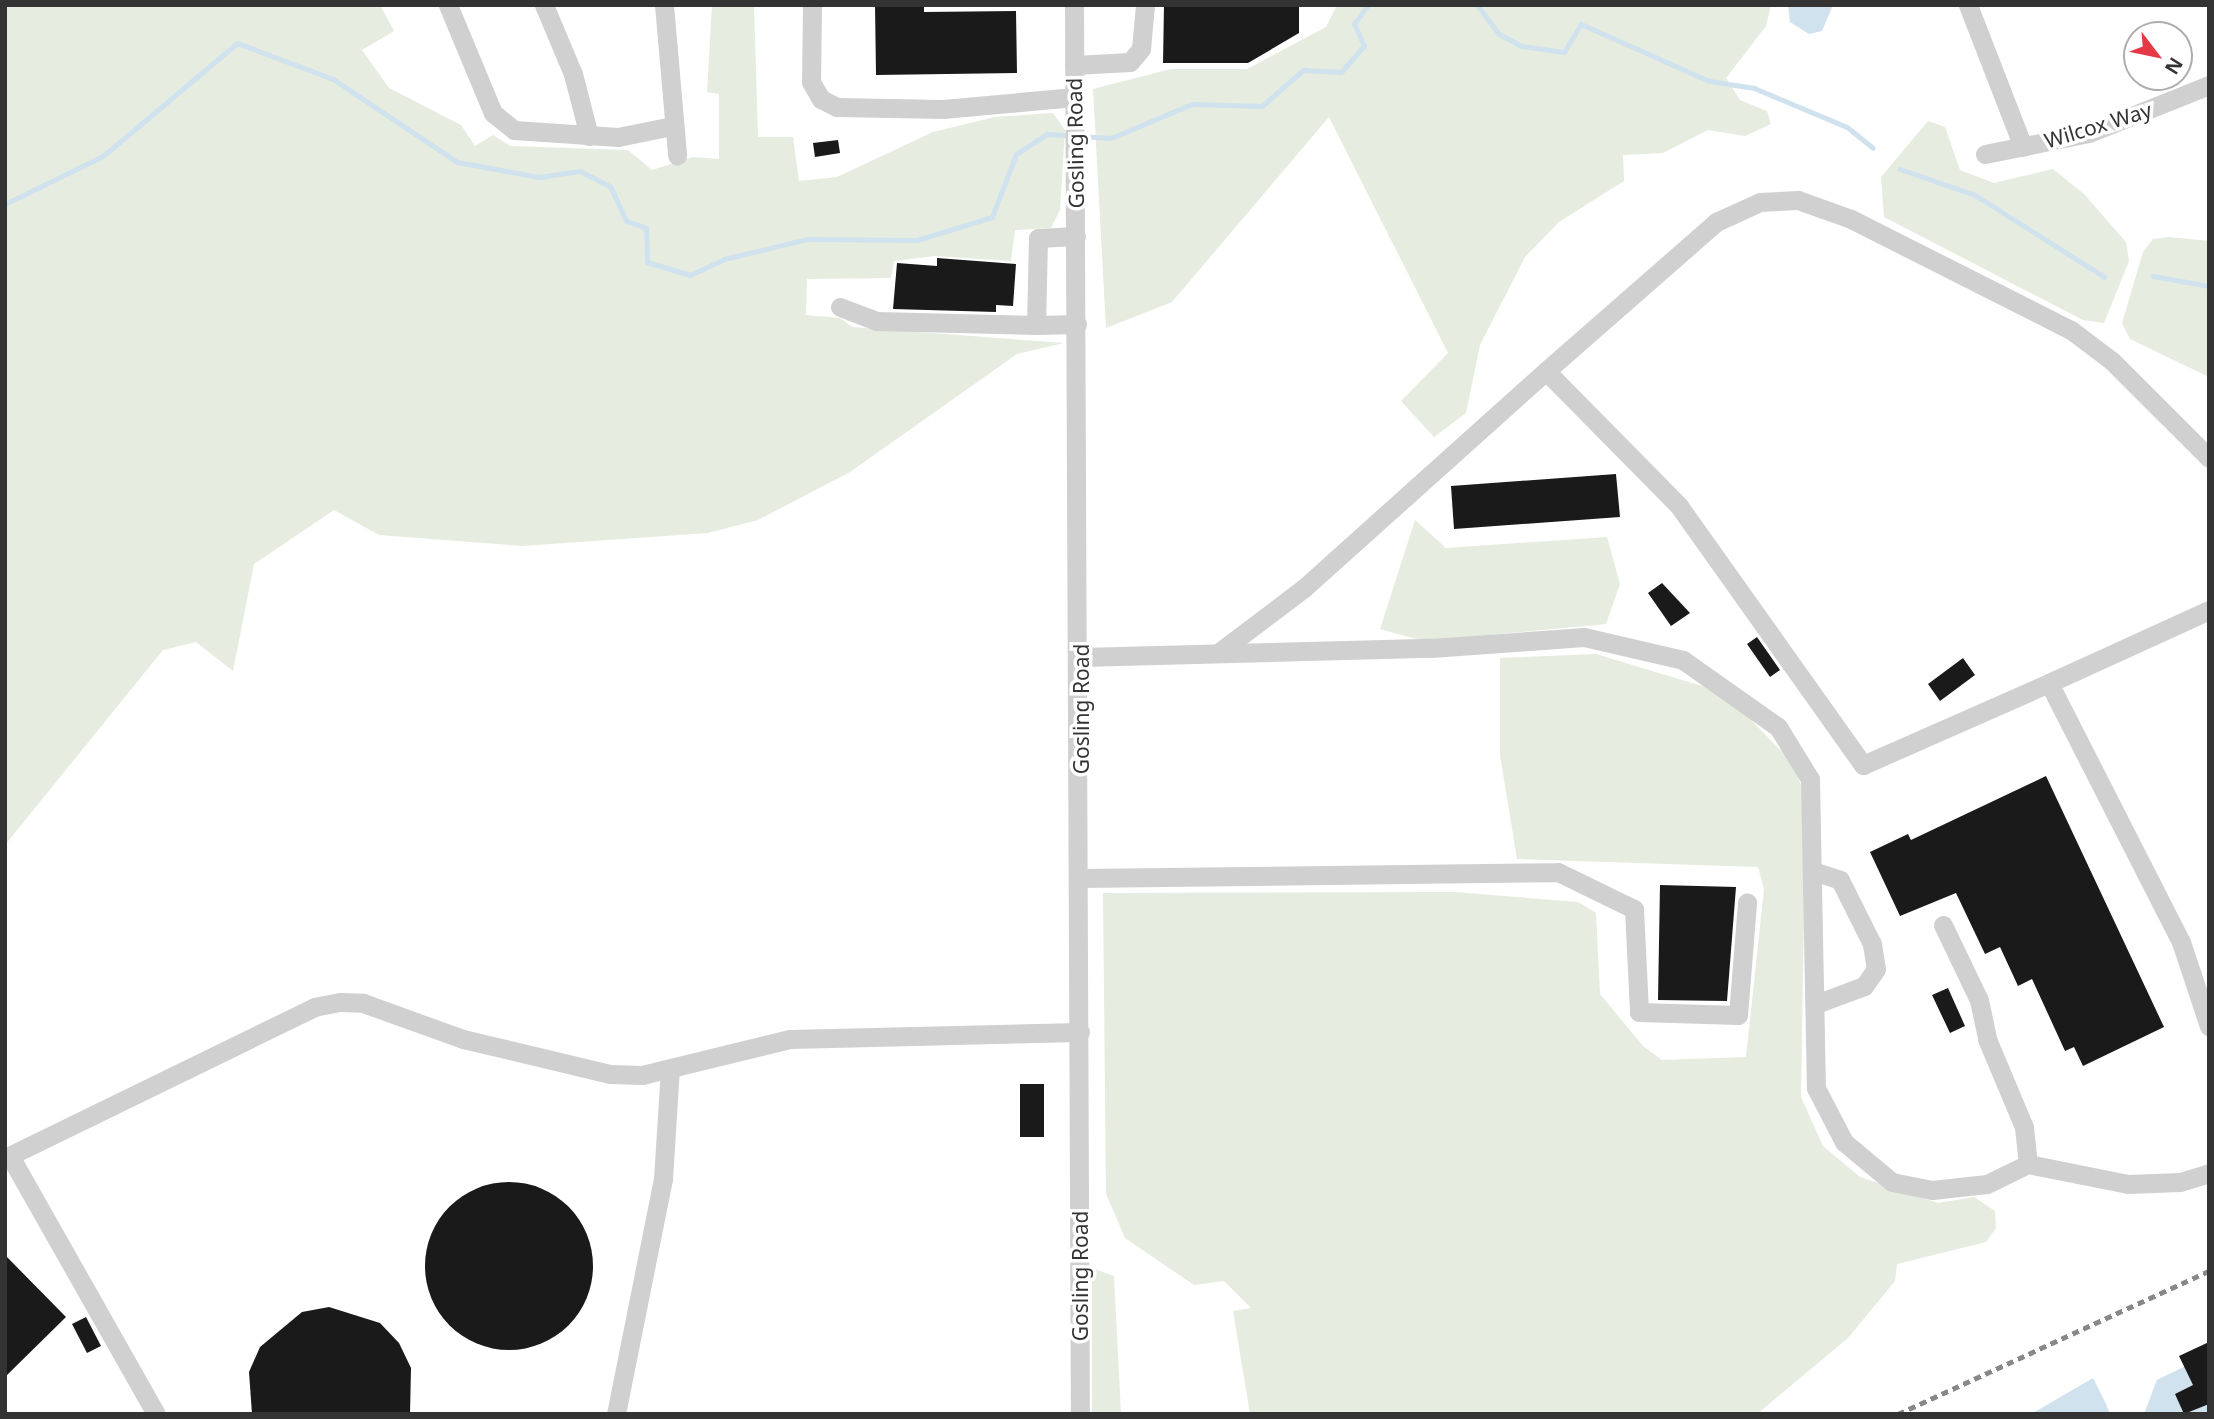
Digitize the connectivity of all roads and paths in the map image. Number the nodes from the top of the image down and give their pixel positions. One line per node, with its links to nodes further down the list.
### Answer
1 (448, 5): 12 (street)
2 (544, 5): 12 (street)
3 (664, 5): 11 (street)
4 (812, 5): 10 (street)
5 (1074, 5): 8 (street, Gosling Road)
6 (1145, 5): 8 (street)
7 (1968, 5): 13 (street)
8 (1074, 65): 10 (street, Gosling Road)
9 (2209, 85): 13 (street, Wilcox Way)
10 (1074, 97): 16 (street, Gosling Road)
11 (672, 126): 12 (street); 15 (street)
12 (589, 136)
13 (2023, 147): 14 (street, Wilcox Way)
14 (1984, 154)
15 (677, 155)
16 (1076, 236): 18 (street, Gosling Road); 19 (street)
17 (840, 307): 19 (street)
18 (1077, 324): 19 (street); 24 (street, Gosling Road)
19 (1036, 325)
20 (1546, 371): 21 (street); 23 (street); 25 (street)
21 (2209, 458)
22 (2209, 610): 25 (street)
23 (1217, 654): 24 (street); 26 (street)
24 (1082, 657): 27 (street, Gosling Road)
25 (2049, 683): 31 (street)
26 (1816, 872): 30 (street); 30 (street)
27 (1079, 878): 28 (street); 32 (street, Gosling Road)
28 (1747, 902)
29 (1943, 925): 35 (street)
30 (1816, 1004): 35 (street)
31 (2209, 1026)
32 (1080, 1032): 33 (street); 39 (street, Gosling Road)
33 (670, 1069): 34 (street); 38 (street)
34 (8, 1157): 37 (street)
35 (2028, 1164): 36 (street)
36 (2209, 1173)
37 (156, 1414)
38 (617, 1414)
39 (1080, 1414)

